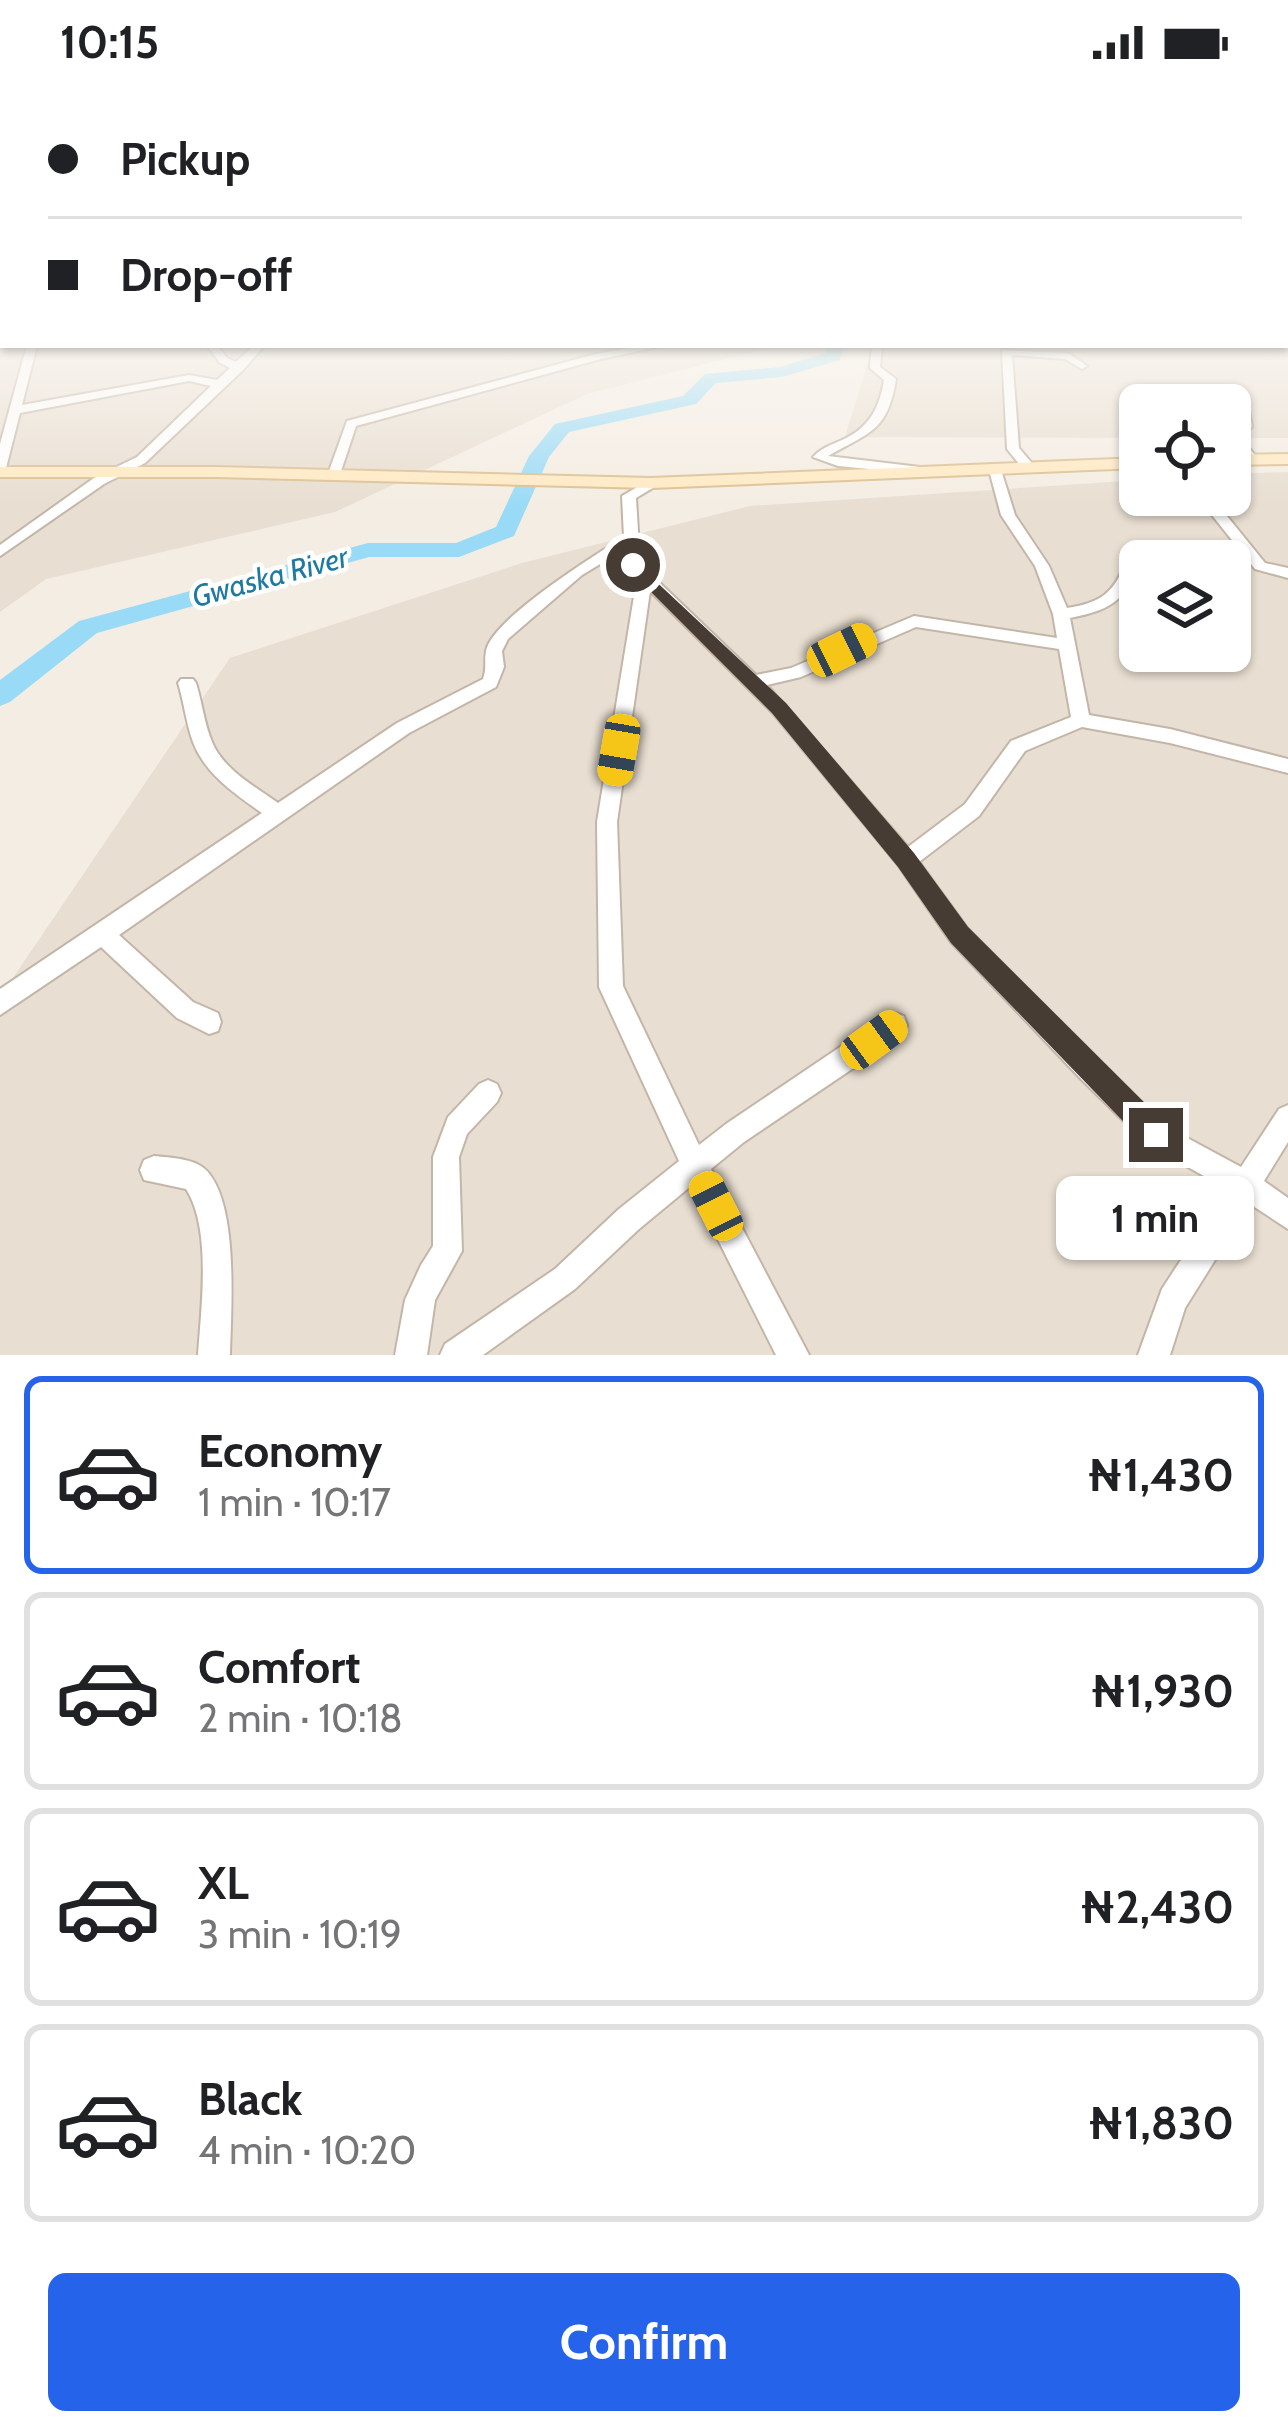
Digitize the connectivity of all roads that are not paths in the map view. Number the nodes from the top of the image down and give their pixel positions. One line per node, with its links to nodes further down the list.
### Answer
1 (21, 387): 7 (street)
2 (138, 387): 7 (street)
3 (217, 387): 14 (street)
4 (485, 387): 17 (street)
5 (889, 387): 16 (street)
6 (1009, 387): 12 (street)
7 (15, 410): 13 (street)
8 (1251, 458): 9 (street)
9 (1253, 460): 10 (main road)
10 (1288, 460)
11 (1119, 464): 12 (main road)
12 (1030, 468): 15 (main road)
13 (0, 470): 14 (main road)
14 (117, 470): 17 (main road); 21 (street)
15 (995, 470): 16 (main road); 27 (street)
16 (933, 472): 18 (main road)
17 (334, 475): 18 (main road)
18 (651, 483): 20 (street)
19 (1220, 516): 23 (street)
20 (630, 540): 25 (street); 33 (street)
21 (0, 552)
22 (1251, 566): 23 (street)
23 (1260, 566): 24 (street)
24 (1288, 573)
25 (645, 576): 29 (street); 41 (street)
26 (1119, 592): 27 (street)
27 (1061, 614): 28 (street)
28 (1067, 645): 29 (street); 31 (street)
29 (754, 682): 34 (street)
30 (187, 683): 33 (street)
31 (1081, 720): 32 (street); 34 (street)
32 (1288, 766)
33 (277, 812): 35 (street)
34 (906, 860): 43 (street)
35 (102, 934): 36 (street); 37 (street)
36 (0, 1003)
37 (209, 1022)
38 (895, 1025): 41 (street)
39 (488, 1093): 46 (street)
40 (1288, 1118): 43 (street)
41 (696, 1168): 47 (street); 48 (street)
42 (154, 1170): 45 (street)
43 (1247, 1185): 44 (street); 49 (street)
44 (1288, 1215)
45 (214, 1355)
46 (411, 1355)
47 (456, 1355)
48 (793, 1355)
49 (1154, 1355)

